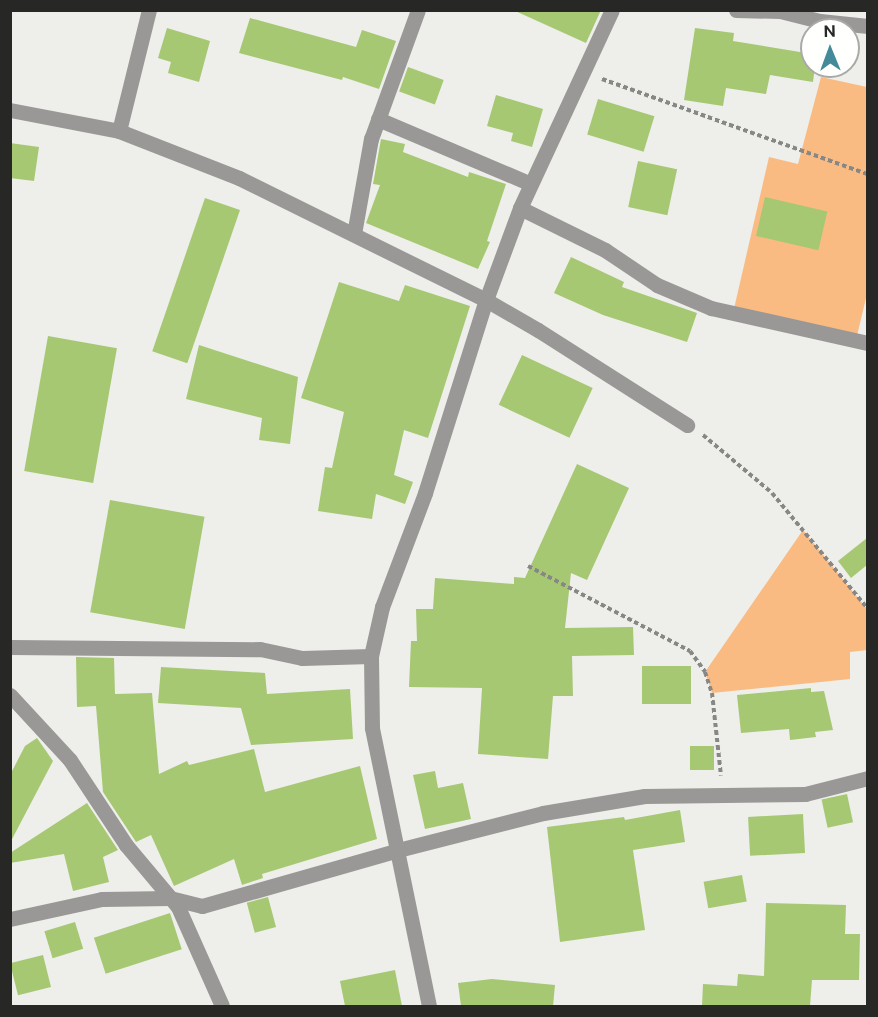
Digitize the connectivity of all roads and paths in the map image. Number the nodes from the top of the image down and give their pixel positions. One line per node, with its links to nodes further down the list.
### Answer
1 (148, 10): 9 (street)
2 (418, 10): 8 (street)
3 (612, 10): 6 (street)
4 (736, 10): 5 (street)
5 (867, 26)
6 (582, 72): 10 (path); 11 (street)
7 (10, 110): 9 (street)
8 (378, 119): 11 (street); 13 (street)
9 (119, 131): 13 (street)
10 (867, 174)
11 (530, 183): 12 (street)
12 (520, 208): 14 (street); 15 (street)
13 (354, 234): 14 (street)
14 (486, 300): 16 (street); 20 (street)
15 (867, 343)
16 (687, 425): 18 (path)
17 (528, 566): 23 (path)
18 (867, 609)
19 (10, 647): 20 (street)
20 (370, 656): 24 (street)
21 (10, 695): 25 (street)
22 (867, 778): 23 (street)
23 (723, 795): 24 (street)
24 (398, 850): 25 (street); 28 (street)
25 (170, 898): 26 (street); 27 (street)
26 (10, 919)
27 (222, 1006)
28 (429, 1006)

